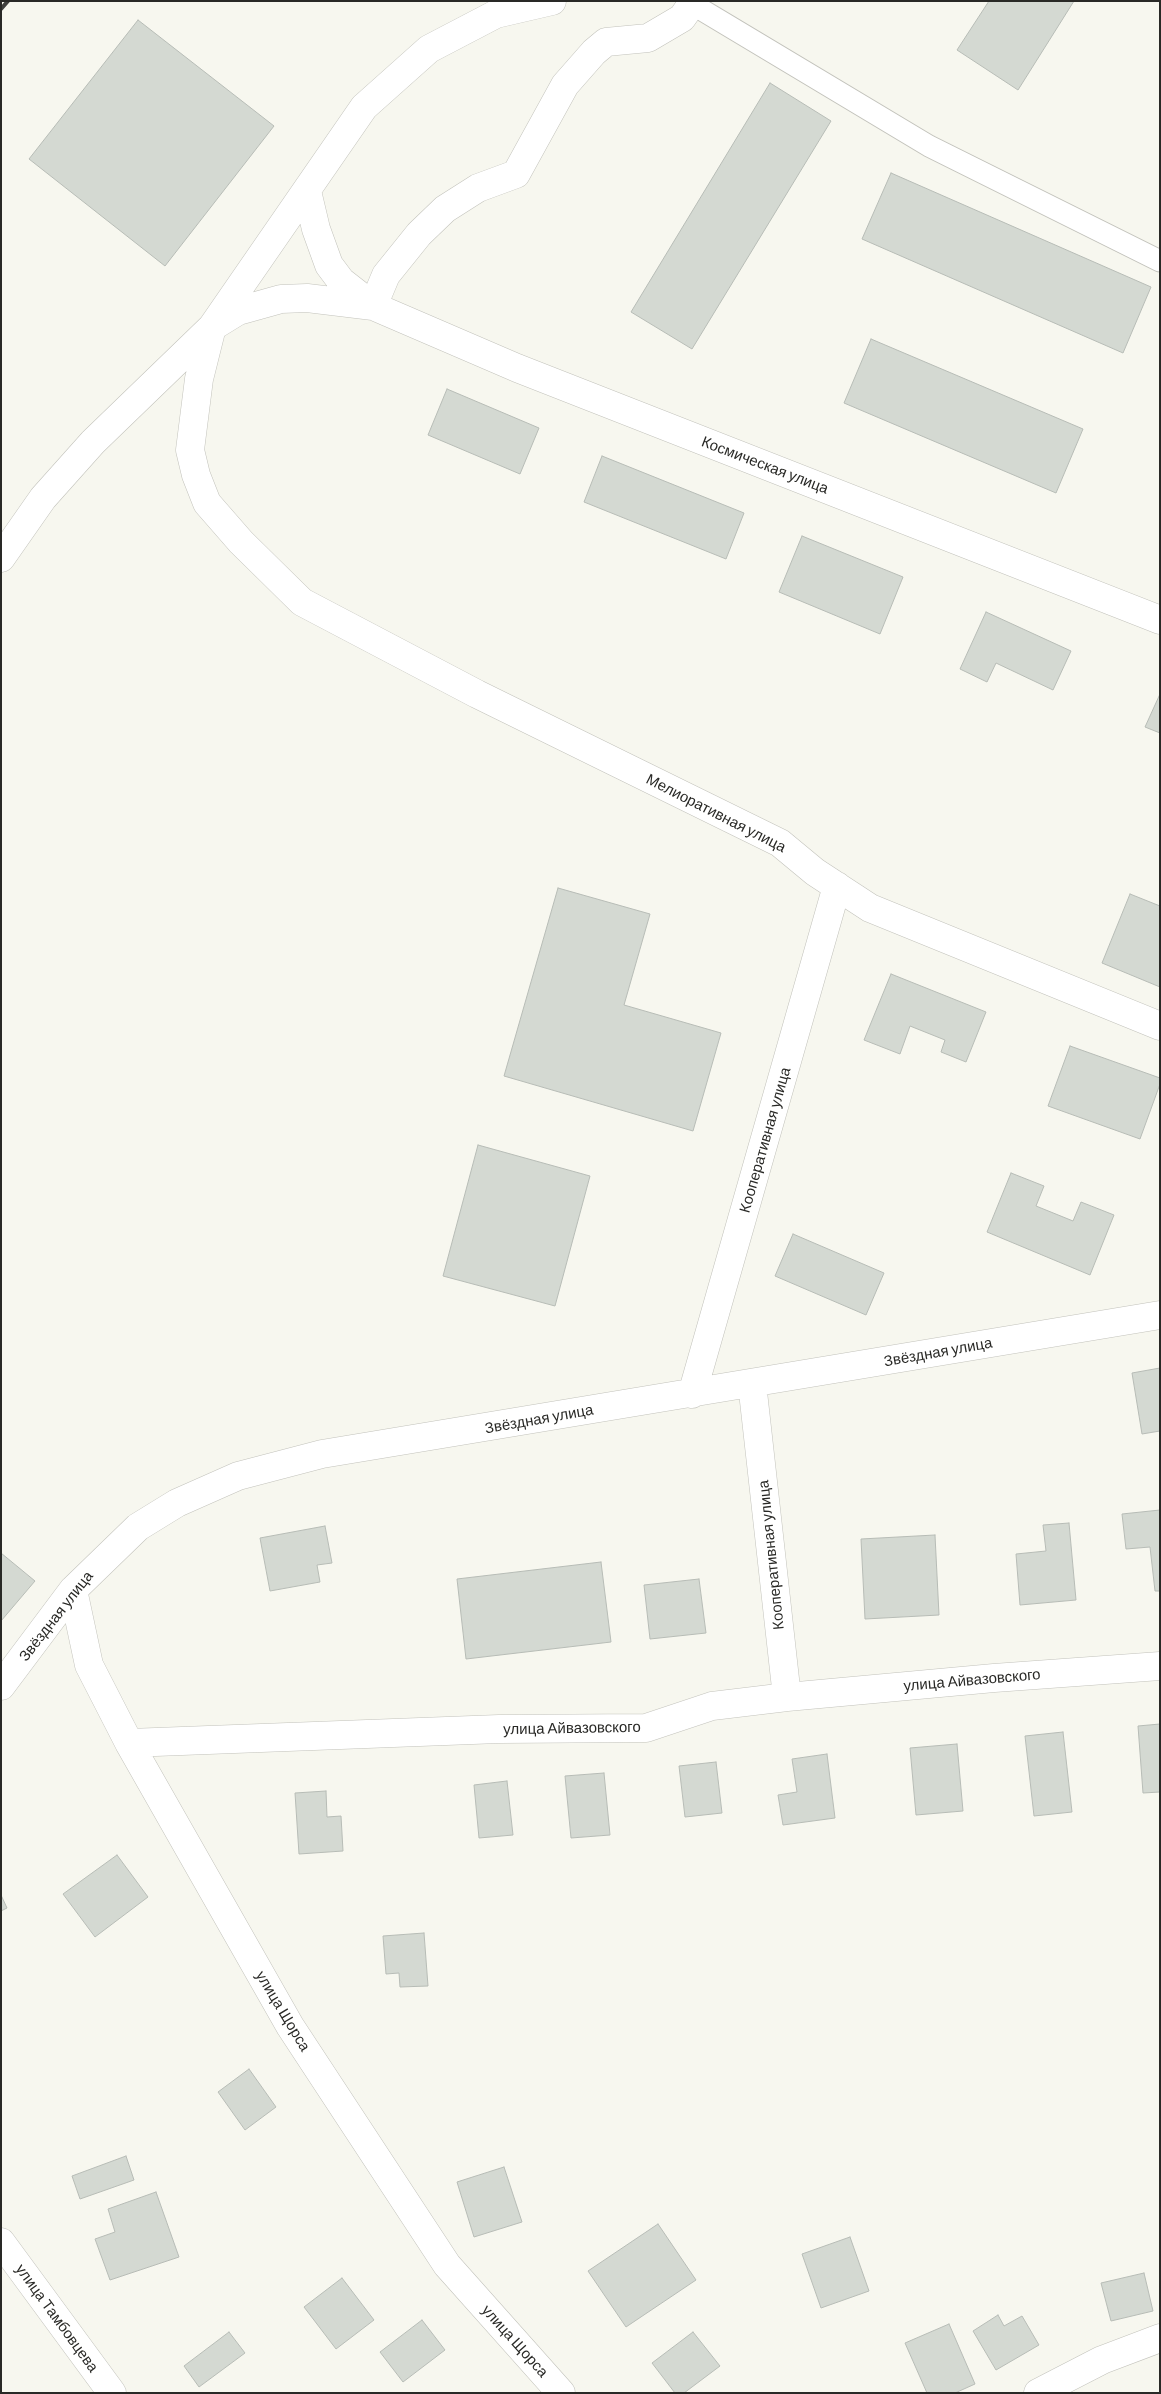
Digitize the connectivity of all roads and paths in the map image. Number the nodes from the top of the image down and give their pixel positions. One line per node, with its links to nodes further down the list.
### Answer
1 (552, 1): 3 (street)
2 (693, 3): 4 (lane); 5 (street)
3 (307, 191): 5 (street); 6 (street)
4 (1160, 261)
5 (373, 306): 6 (street); 8 (street, Космическая улица)
6 (212, 326): 7 (street); 9 (street, Мелиоративная улица)
7 (1, 558)
8 (1160, 620)
9 (838, 886): 10 (street, Мелиоративная улица); 13 (street, Кооперативная улица)
10 (1160, 1026)
11 (1160, 1315): 12 (street, Звёздная улица)
12 (752, 1383): 13 (street, Звёздная улица); 17 (street, Кооперативная улица)
13 (692, 1394): 14 (street, Звёздная улица)
14 (73, 1590): 16 (street, Звёздная улица); 18 (street, улица Щорса)
15 (1160, 1666): 17 (street, улица Айвазовского)
16 (1, 1686)
17 (787, 1696): 18 (street, улица Айвазовского)
18 (129, 1743): 23 (street, улица Щорса)
19 (1, 2242): 22 (street, улица Тамбовцева)
20 (1160, 2338): 21 (street)
21 (1045, 2391)
22 (112, 2393)
23 (561, 2393)

